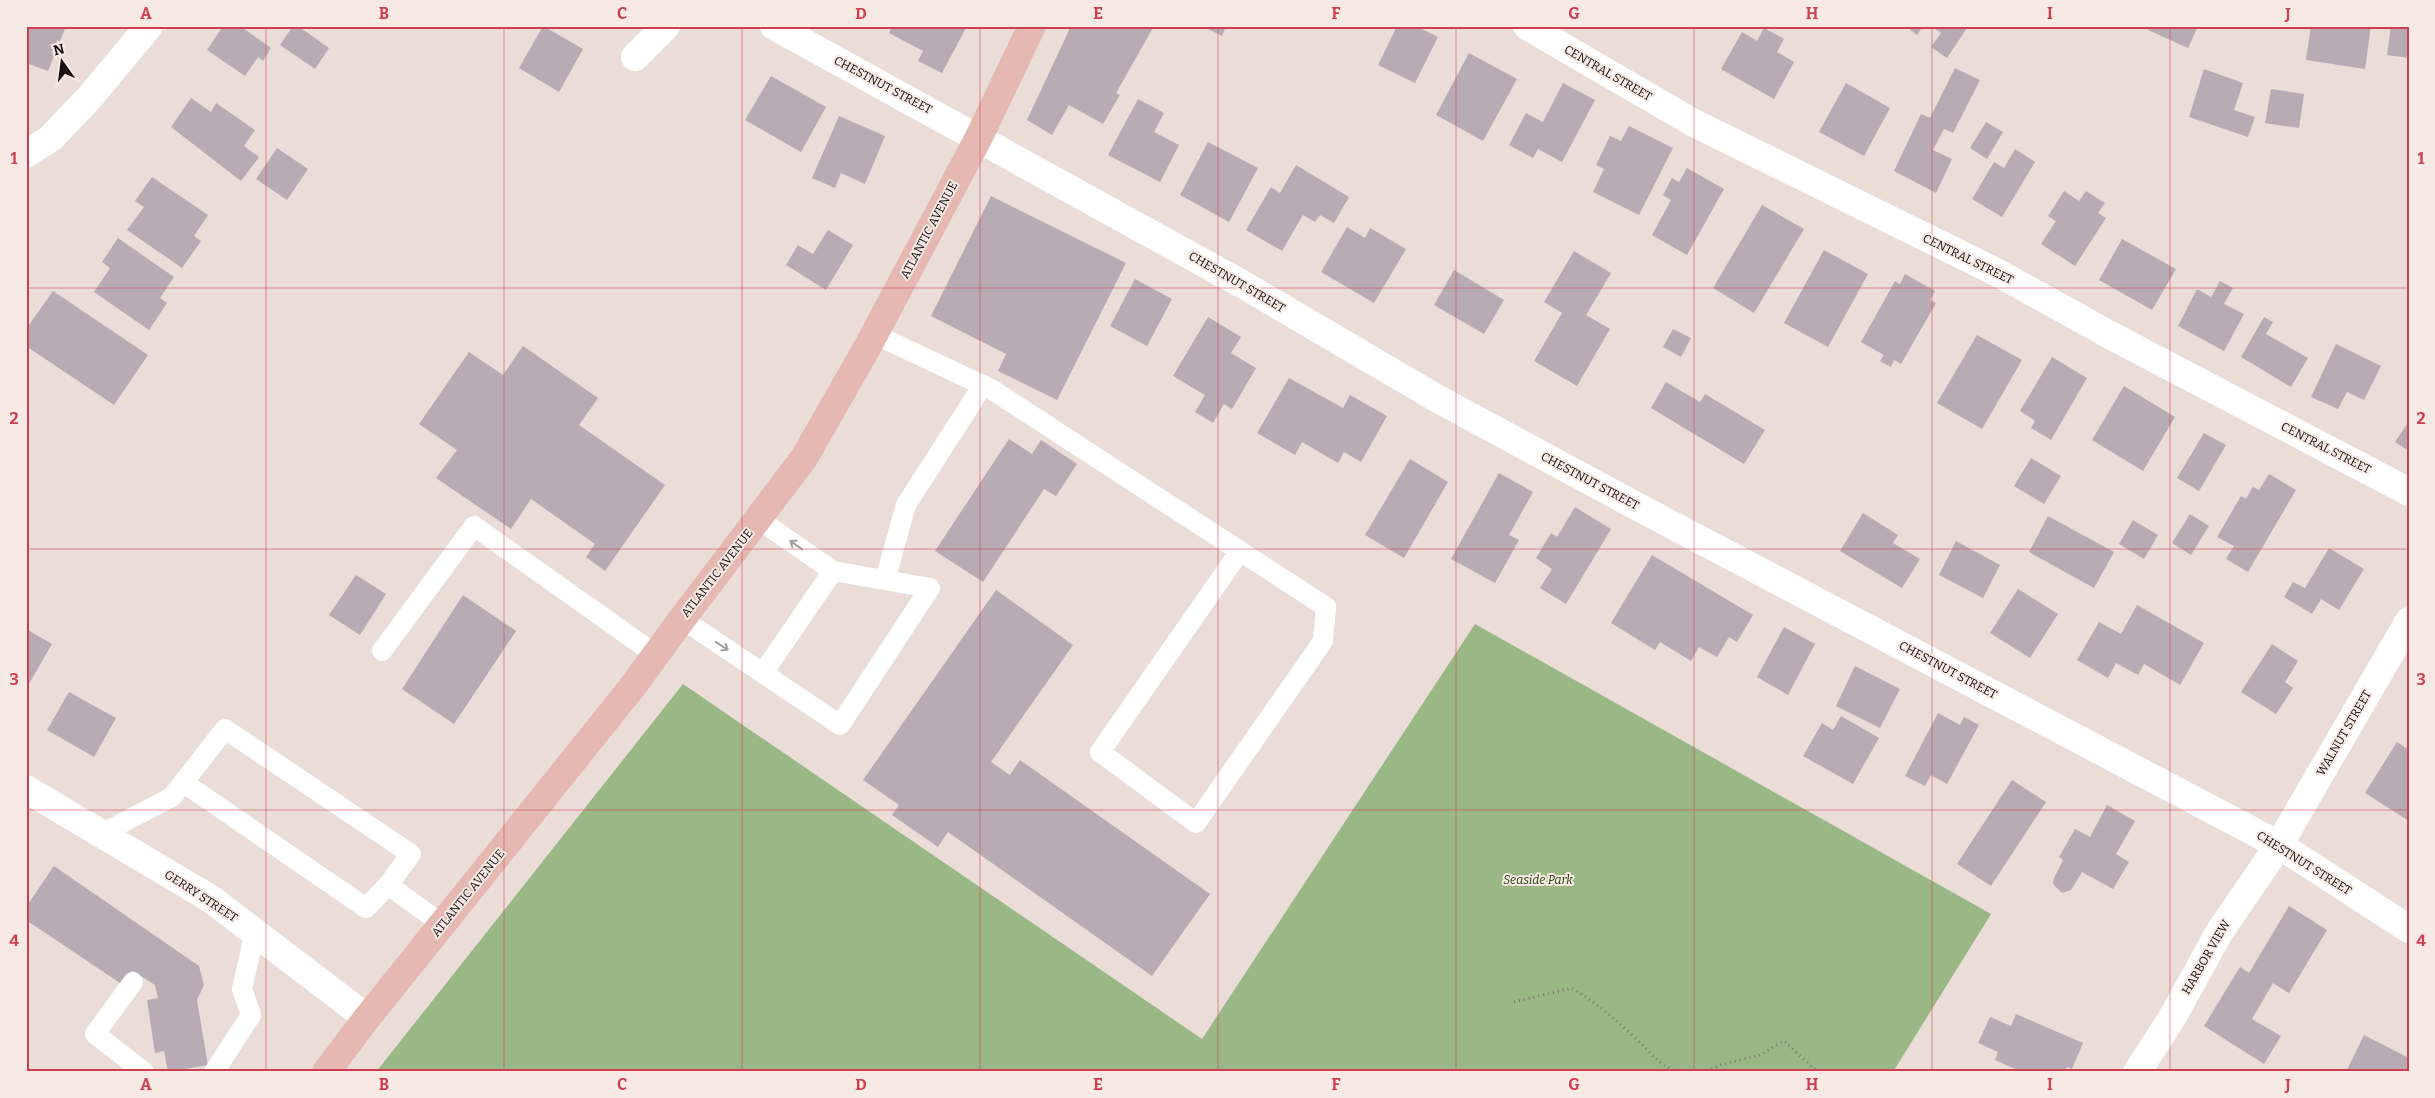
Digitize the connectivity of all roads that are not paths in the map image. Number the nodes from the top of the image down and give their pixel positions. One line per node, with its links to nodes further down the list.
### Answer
1 (149, 26): 8 (street)
2 (666, 26): 6 (street)
3 (774, 26): 7 (street, CHESTNUT STREET)
4 (1032, 26): 7 (main road, ATLANTIC AVENUE)
5 (1527, 26): 11 (street, CENTRAL STREET)
6 (635, 57)
7 (978, 137): 9 (main road, ATLANTIC AVENUE); 24 (street, CHESTNUT STREET)
8 (26, 154)
9 (874, 334): 10 (lane); 12 (main road, ATLANTIC AVENUE)
10 (983, 385): 13 (lane); 15 (lane)
11 (2409, 492)
12 (758, 519): 14 (lane, one-way to 12); 16 (main road, ATLANTIC AVENUE)
13 (1240, 551): 13 (lane)
14 (833, 571): 15 (lane); 20 (lane)
15 (885, 580): 20 (lane)
16 (682, 619): 19 (main road, ATLANTIC AVENUE); 20 (lane, one-way to 20)
17 (2409, 621): 24 (street, WALNUT STREET)
18 (382, 651): 19 (lane)
19 (656, 654): 26 (main road, ATLANTIC AVENUE)
20 (763, 674)
21 (184, 783): 23 (lane); 25 (lane); 25 (lane)
22 (26, 789): 23 (street, GERRY STREET)
23 (101, 834): 28 (street, GERRY STREET)
24 (2279, 845): 27 (street, CHESTNUT STREET); 34 (street, HARBOR VIEW)
25 (388, 885): 26 (lane)
26 (442, 924): 30 (main road, ATLANTIC AVENUE)
27 (2409, 929)
28 (255, 932): 30 (street, GERRY STREET); 32 (lane)
29 (133, 982): 31 (lane)
30 (367, 1018): 33 (main road, ATLANTIC AVENUE)
31 (144, 1072)
32 (214, 1072)
33 (326, 1072)
34 (2137, 1072)

